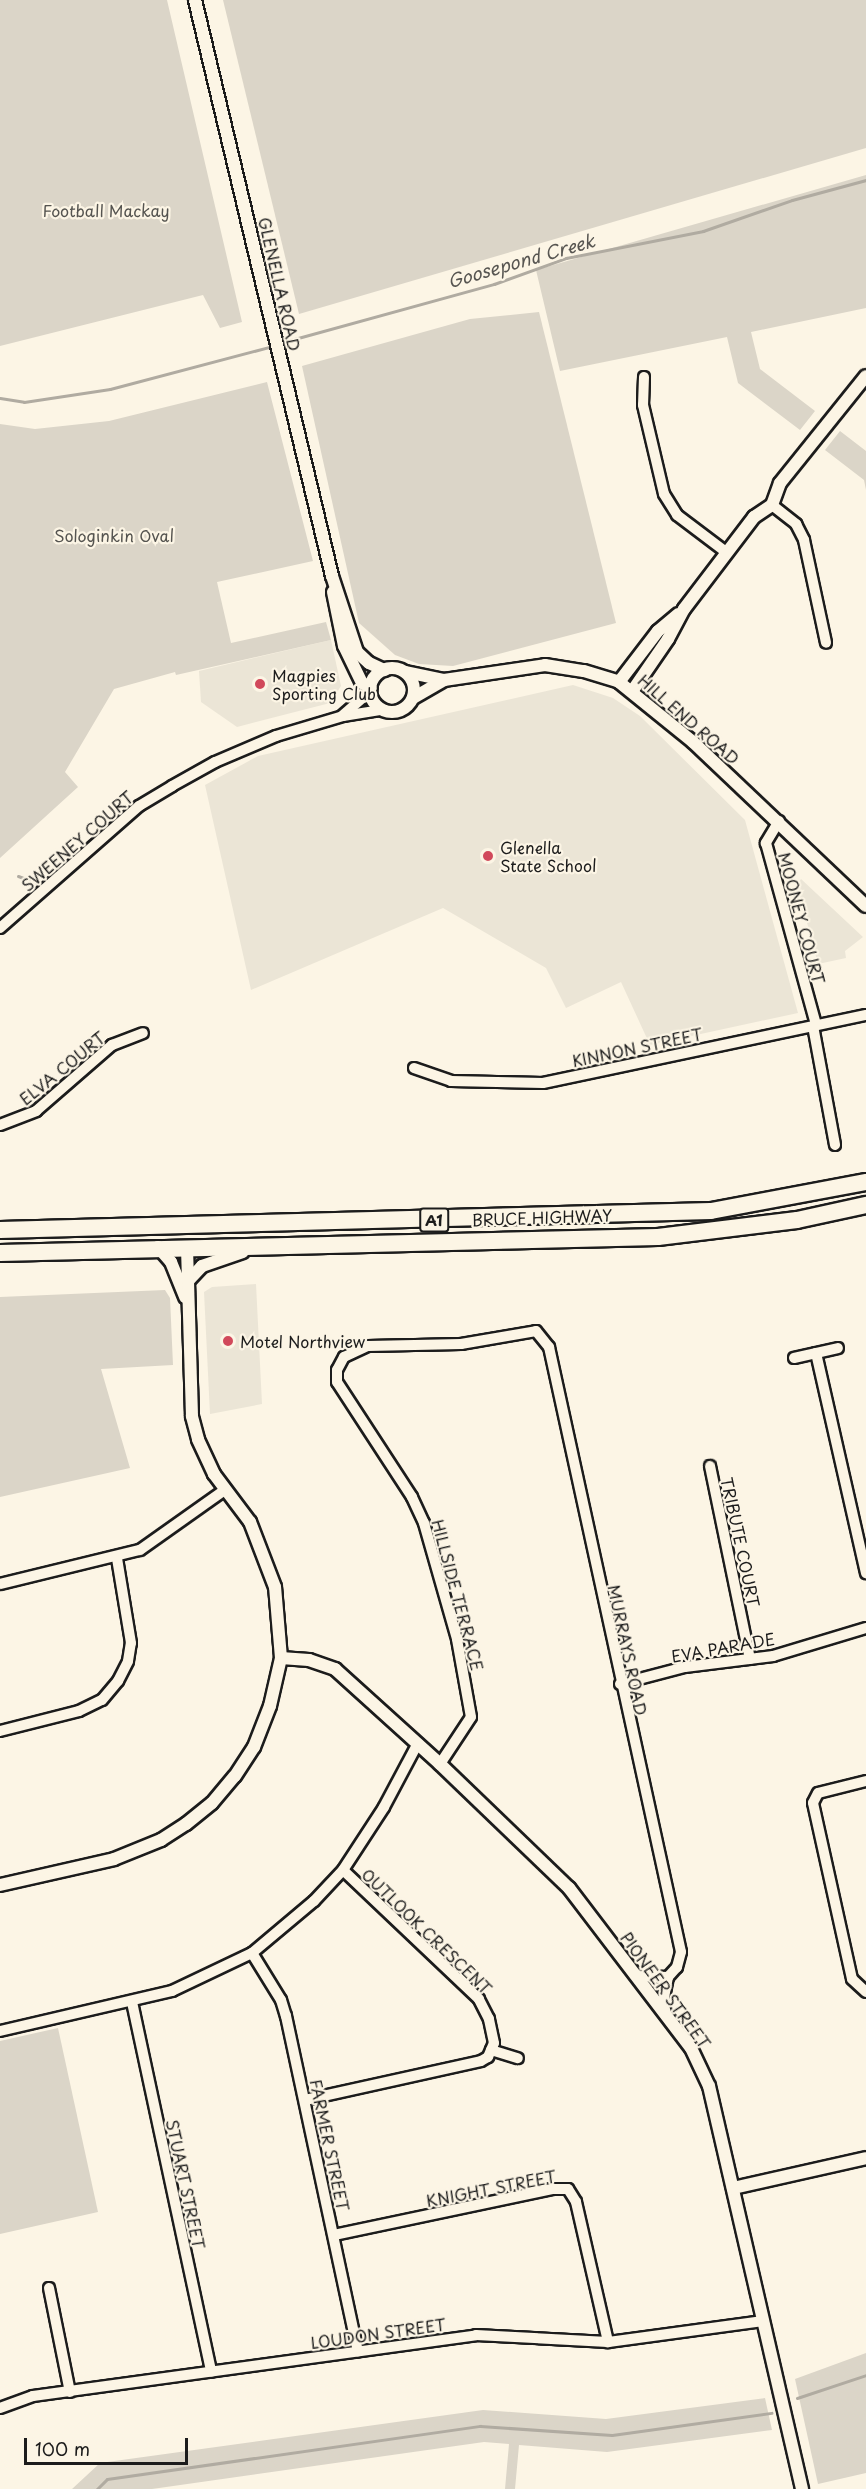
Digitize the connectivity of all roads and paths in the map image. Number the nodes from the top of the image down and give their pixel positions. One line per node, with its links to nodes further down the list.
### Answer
1 (195, 0): 6 (street, GLENELLA ROAD)
2 (866, 376): 4 (street)
3 (644, 377): 5 (street)
4 (772, 505): 5 (street); 8 (street)
5 (726, 552): 7 (street)
6 (332, 576): 9 (street, GLENELLA ROAD); 13 (street, GLENELLA ROAD)
7 (684, 609): 12 (street); 14 (street)
8 (826, 643)
9 (384, 670): 10 (street); 13 (street)
10 (406, 672): 11 (street, HILL END ROAD); 15 (street)
11 (444, 680): 12 (street, HILL END ROAD); 15 (street, HILL END ROAD)
12 (619, 682): 14 (street, HILL END ROAD)
13 (371, 690): 16 (street); 17 (street, SWEENEY COURT)
14 (633, 690): 18 (street, HILL END ROAD)
15 (413, 698): 16 (street)
16 (382, 710): 17 (street, SWEENEY COURT)
17 (343, 716): 20 (street, SWEENEY COURT)
18 (779, 822): 19 (street, HILL END ROAD); 22 (street, MOONEY COURT)
19 (866, 906)
20 (0, 928)
21 (866, 1015): 22 (street, KINNON STREET)
22 (814, 1026): 24 (street, KINNON STREET); 26 (street, MOONEY COURT)
23 (143, 1034): 25 (street, ELVA COURT)
24 (414, 1068)
25 (0, 1125)
26 (835, 1145)
27 (866, 1182): 29 (highway, BRUCE HIGHWAY / A1)
28 (866, 1205): 33 (highway, BRUCE HIGHWAY / A1)
29 (0, 1230)
30 (0, 1235): 32 (highway)
31 (158, 1247): 32 (highway, BRUCE HIGHWAY / A1); 34 (highway, BRUCE HIGHWAY / A1); 36 (street)
32 (187, 1247): 33 (highway, BRUCE HIGHWAY / A1); 35 (street)
33 (262, 1247): 35 (street)
34 (0, 1253)
35 (189, 1280): 36 (street)
36 (186, 1301): 42 (street)
37 (536, 1330): 49 (street, MURRAYS ROAD); 52 (street, HILLSIDE TERRACE)
38 (838, 1348): 39 (street)
39 (816, 1353): 40 (street); 44 (street)
40 (794, 1358)
41 (710, 1466): 48 (street, TRIBUTE COURT)
42 (226, 1489): 43 (street); 47 (street)
43 (117, 1558): 45 (street); 50 (street)
44 (866, 1573)
45 (0, 1584)
46 (866, 1628): 48 (street, EVA PARADE)
47 (281, 1658): 51 (street, PIONEER STREET); 55 (street)
48 (750, 1659): 49 (street, EVA PARADE)
49 (620, 1684): 58 (street, MURRAYS ROAD)
50 (0, 1731)
51 (418, 1743): 52 (street, PIONEER STREET); 54 (street)
52 (440, 1764): 57 (street, PIONEER STREET)
53 (866, 1781): 59 (street)
54 (343, 1870): 56 (street); 63 (street, OUTLOOK CRESCENT)
55 (0, 1885)
56 (252, 1953): 60 (street); 65 (street, FARMER STREET)
57 (637, 1976): 58 (street); 61 (street, PIONEER STREET)
58 (668, 1977): 61 (street, MURRAYS ROAD)
59 (866, 1992)
60 (132, 2002): 62 (street); 73 (street, STUART STREET)
61 (666, 2014): 67 (street, PIONEER STREET)
62 (0, 2031)
63 (492, 2050): 64 (street); 65 (street)
64 (518, 2058)
65 (305, 2100): 68 (street, FARMER STREET)
66 (866, 2158): 67 (street)
67 (733, 2188): 70 (street, PIONEER STREET)
68 (334, 2235): 71 (street, KNIGHT STREET); 72 (street, FARMER STREET)
69 (49, 2288): 74 (street)
70 (764, 2321): 71 (street, LOUDON STREET); 76 (street, PIONEER STREET)
71 (608, 2342): 72 (street, LOUDON STREET)
72 (358, 2351): 73 (street, LOUDON STREET)
73 (211, 2372): 74 (street, LOUDON STREET)
74 (70, 2392): 75 (street, LOUDON STREET)
75 (0, 2408)
76 (802, 2489)

